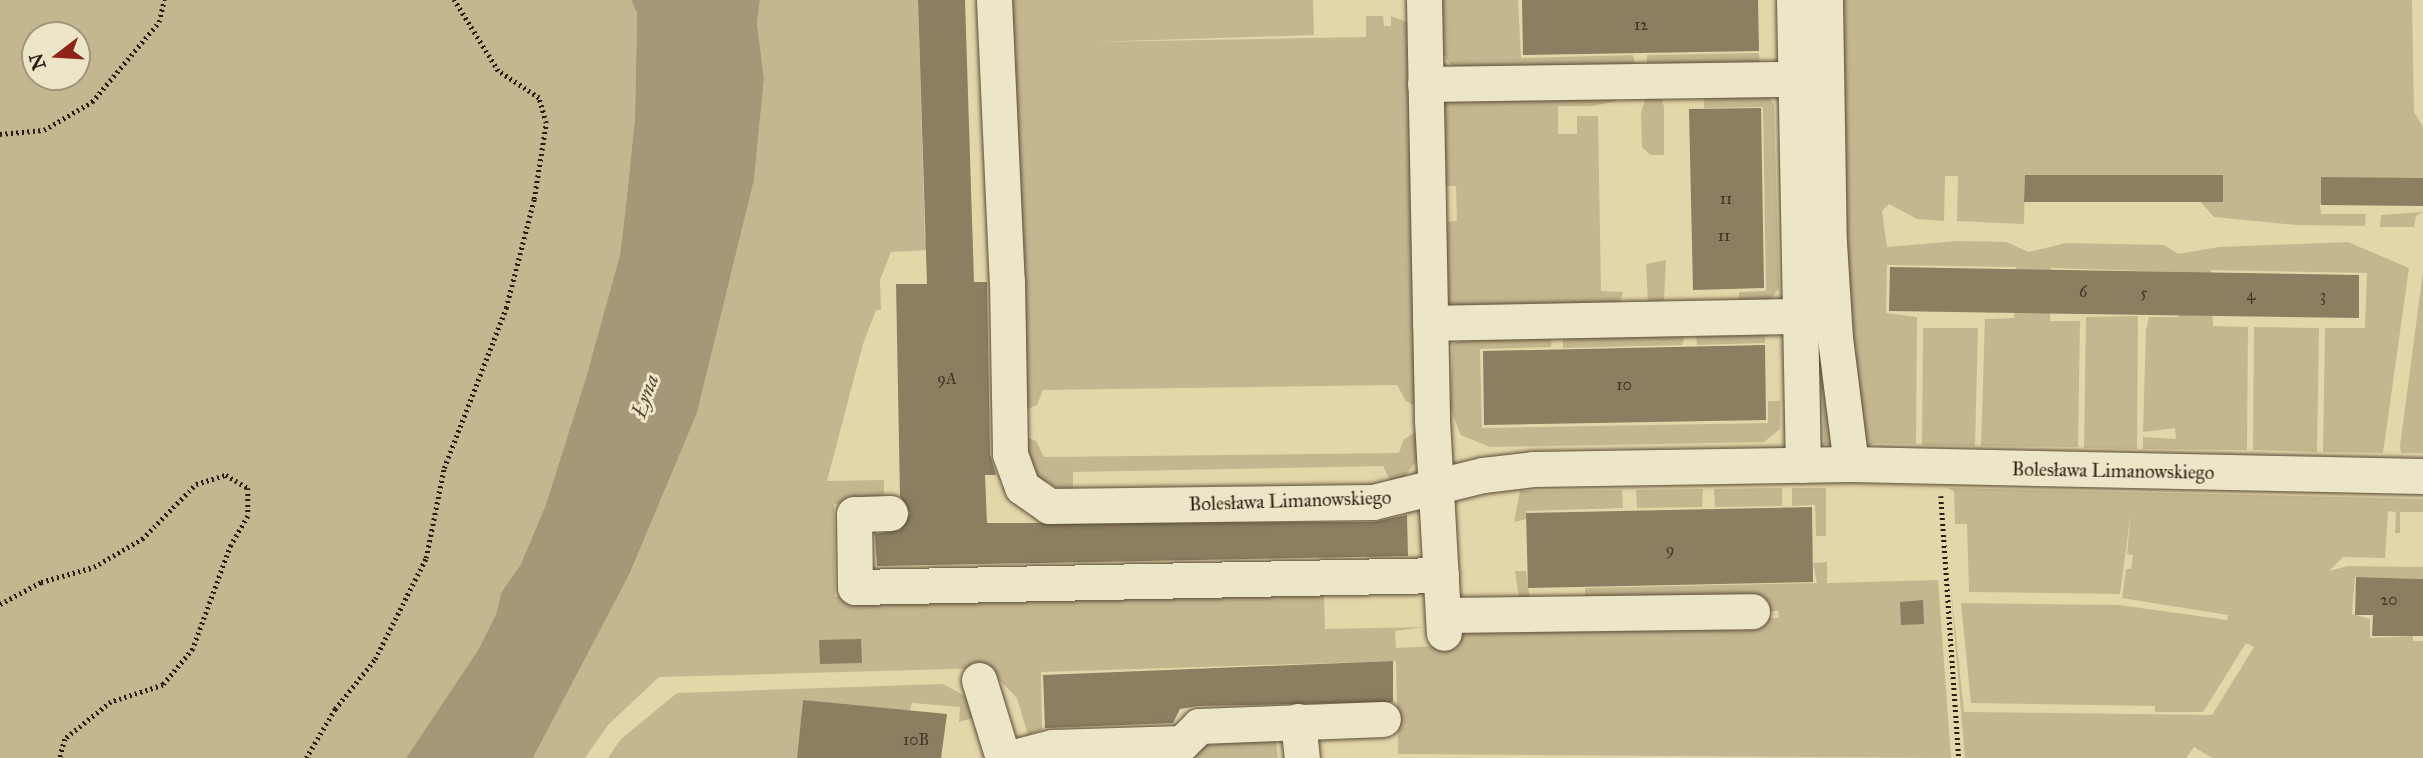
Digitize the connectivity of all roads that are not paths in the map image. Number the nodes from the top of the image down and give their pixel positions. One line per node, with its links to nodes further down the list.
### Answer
1 (993, 0): 12 (street, Bolesława Limanowskiego)
2 (1424, 0): 6 (street)
3 (1794, 0): 5 (street)
4 (1825, 0): 9 (street)
5 (1795, 79): 6 (street); 7 (street)
6 (1425, 84): 8 (street)
7 (1801, 316): 8 (street); 10 (street)
8 (1430, 323): 12 (street)
9 (1851, 464): 10 (street, Bolesława Limanowskiego); 11 (street, Bolesława Limanowskiego)
10 (1803, 465): 12 (street, Bolesława Limanowskiego)
11 (2423, 477)
12 (1437, 487): 14 (street)
13 (890, 513): 14 (street)
14 (1441, 575): 15 (street)
15 (1752, 611)
16 (979, 680): 19 (street)
17 (1383, 719): 18 (street)
18 (1298, 721): 20 (street); 21 (street)
19 (1003, 758)
20 (1010, 758)
21 (1302, 758)

